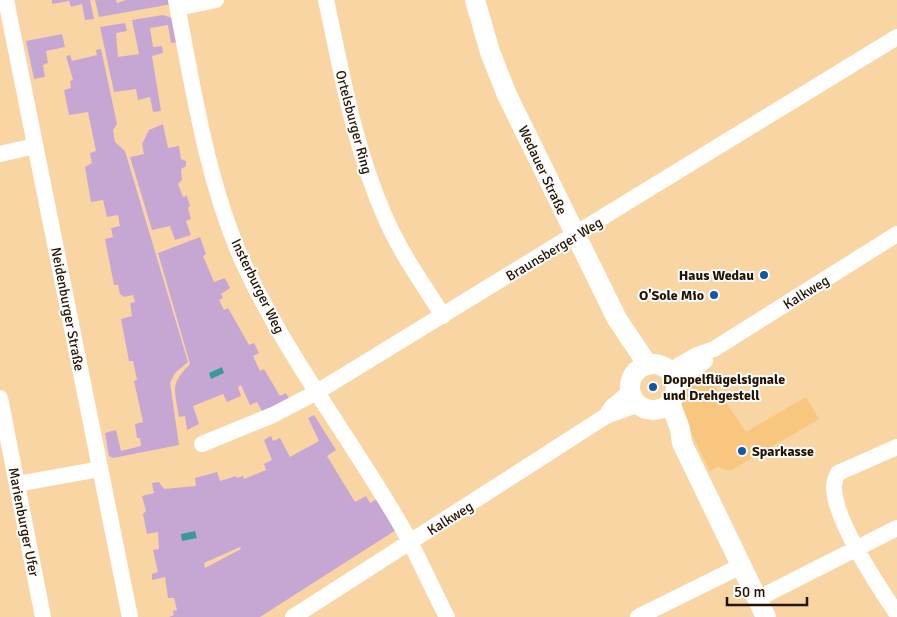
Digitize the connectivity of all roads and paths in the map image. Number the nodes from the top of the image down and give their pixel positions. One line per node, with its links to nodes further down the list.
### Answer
1 (6, 0): 7 (street, Neidenburger Straße)
2 (216, 0): 5 (street)
3 (326, 0): 11 (street, Ortelsburger Ring)
4 (476, 0): 10 (main road, Wedauer Straße)
5 (177, 4): 14 (street, Insterburger Weg)
6 (897, 37): 10 (street, Braunsberger Weg)
7 (35, 146): 8 (street); 19 (street, Neidenburger Straße)
8 (0, 154)
9 (897, 234): 13 (street, Kalkweg)
10 (575, 236): 11 (street, Braunsberger Weg); 12 (main road, Wedauer Straße)
11 (443, 316): 14 (street, Braunsberger Weg)
12 (642, 368): 13 (main road); 16 (main road)
13 (672, 376): 16 (main road)
14 (317, 392): 17 (street, Braunsberger Weg); 22 (street, Insterburger Weg)
15 (0, 398): 20 (street, Marienburger Ufer)
16 (648, 402): 22 (street, Kalkweg); 24 (main road)
17 (202, 444)
18 (897, 447): 23 (street)
19 (100, 469): 20 (street); 28 (street, Neidenburger Straße)
20 (17, 484): 27 (street, Marienburger Ufer)
21 (897, 528): 23 (street)
22 (410, 544): 29 (street, Kalkweg); 30 (street, Insterburger Weg)
23 (856, 548): 25 (street); 26 (street)
24 (741, 566): 25 (main road); 31 (street)
25 (761, 608)
26 (897, 614)
27 (43, 617)
28 (130, 617)
29 (293, 617)
30 (447, 617)
31 (638, 617)

